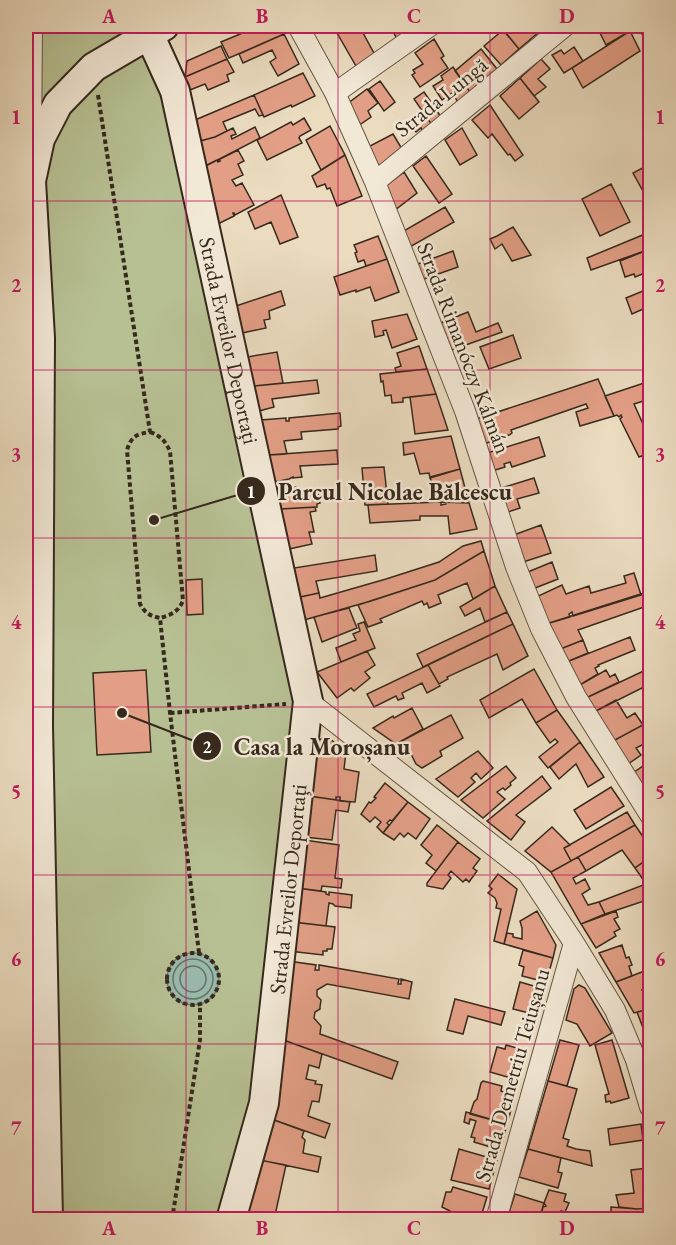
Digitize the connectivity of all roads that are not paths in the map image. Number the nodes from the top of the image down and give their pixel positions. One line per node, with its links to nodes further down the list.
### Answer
1 (32, 26): 7 (street)
2 (298, 26): 6 (street, Strada Rimanóczy Kálmán)
3 (430, 26): 6 (street)
4 (565, 26): 8 (street, Strada Lungă)
5 (153, 28): 7 (main road); 9 (main road, Strada Evreilor Deportaţi)
6 (335, 93): 8 (street, Strada Rimanóczy Kálmán)
7 (31, 181): 10 (main road)
8 (375, 182): 11 (street, Strada Rimanóczy Kálmán)
9 (309, 701): 12 (street); 16 (main road, Strada Evreilor Deportaţi)
10 (32, 724): 15 (main road)
11 (651, 815)
12 (574, 943): 13 (street); 17 (street, Strada Demetriu Teiușanu)
13 (643, 1059): 14 (street)
14 (651, 1107)
15 (44, 1213)
16 (231, 1220)
17 (496, 1220)

